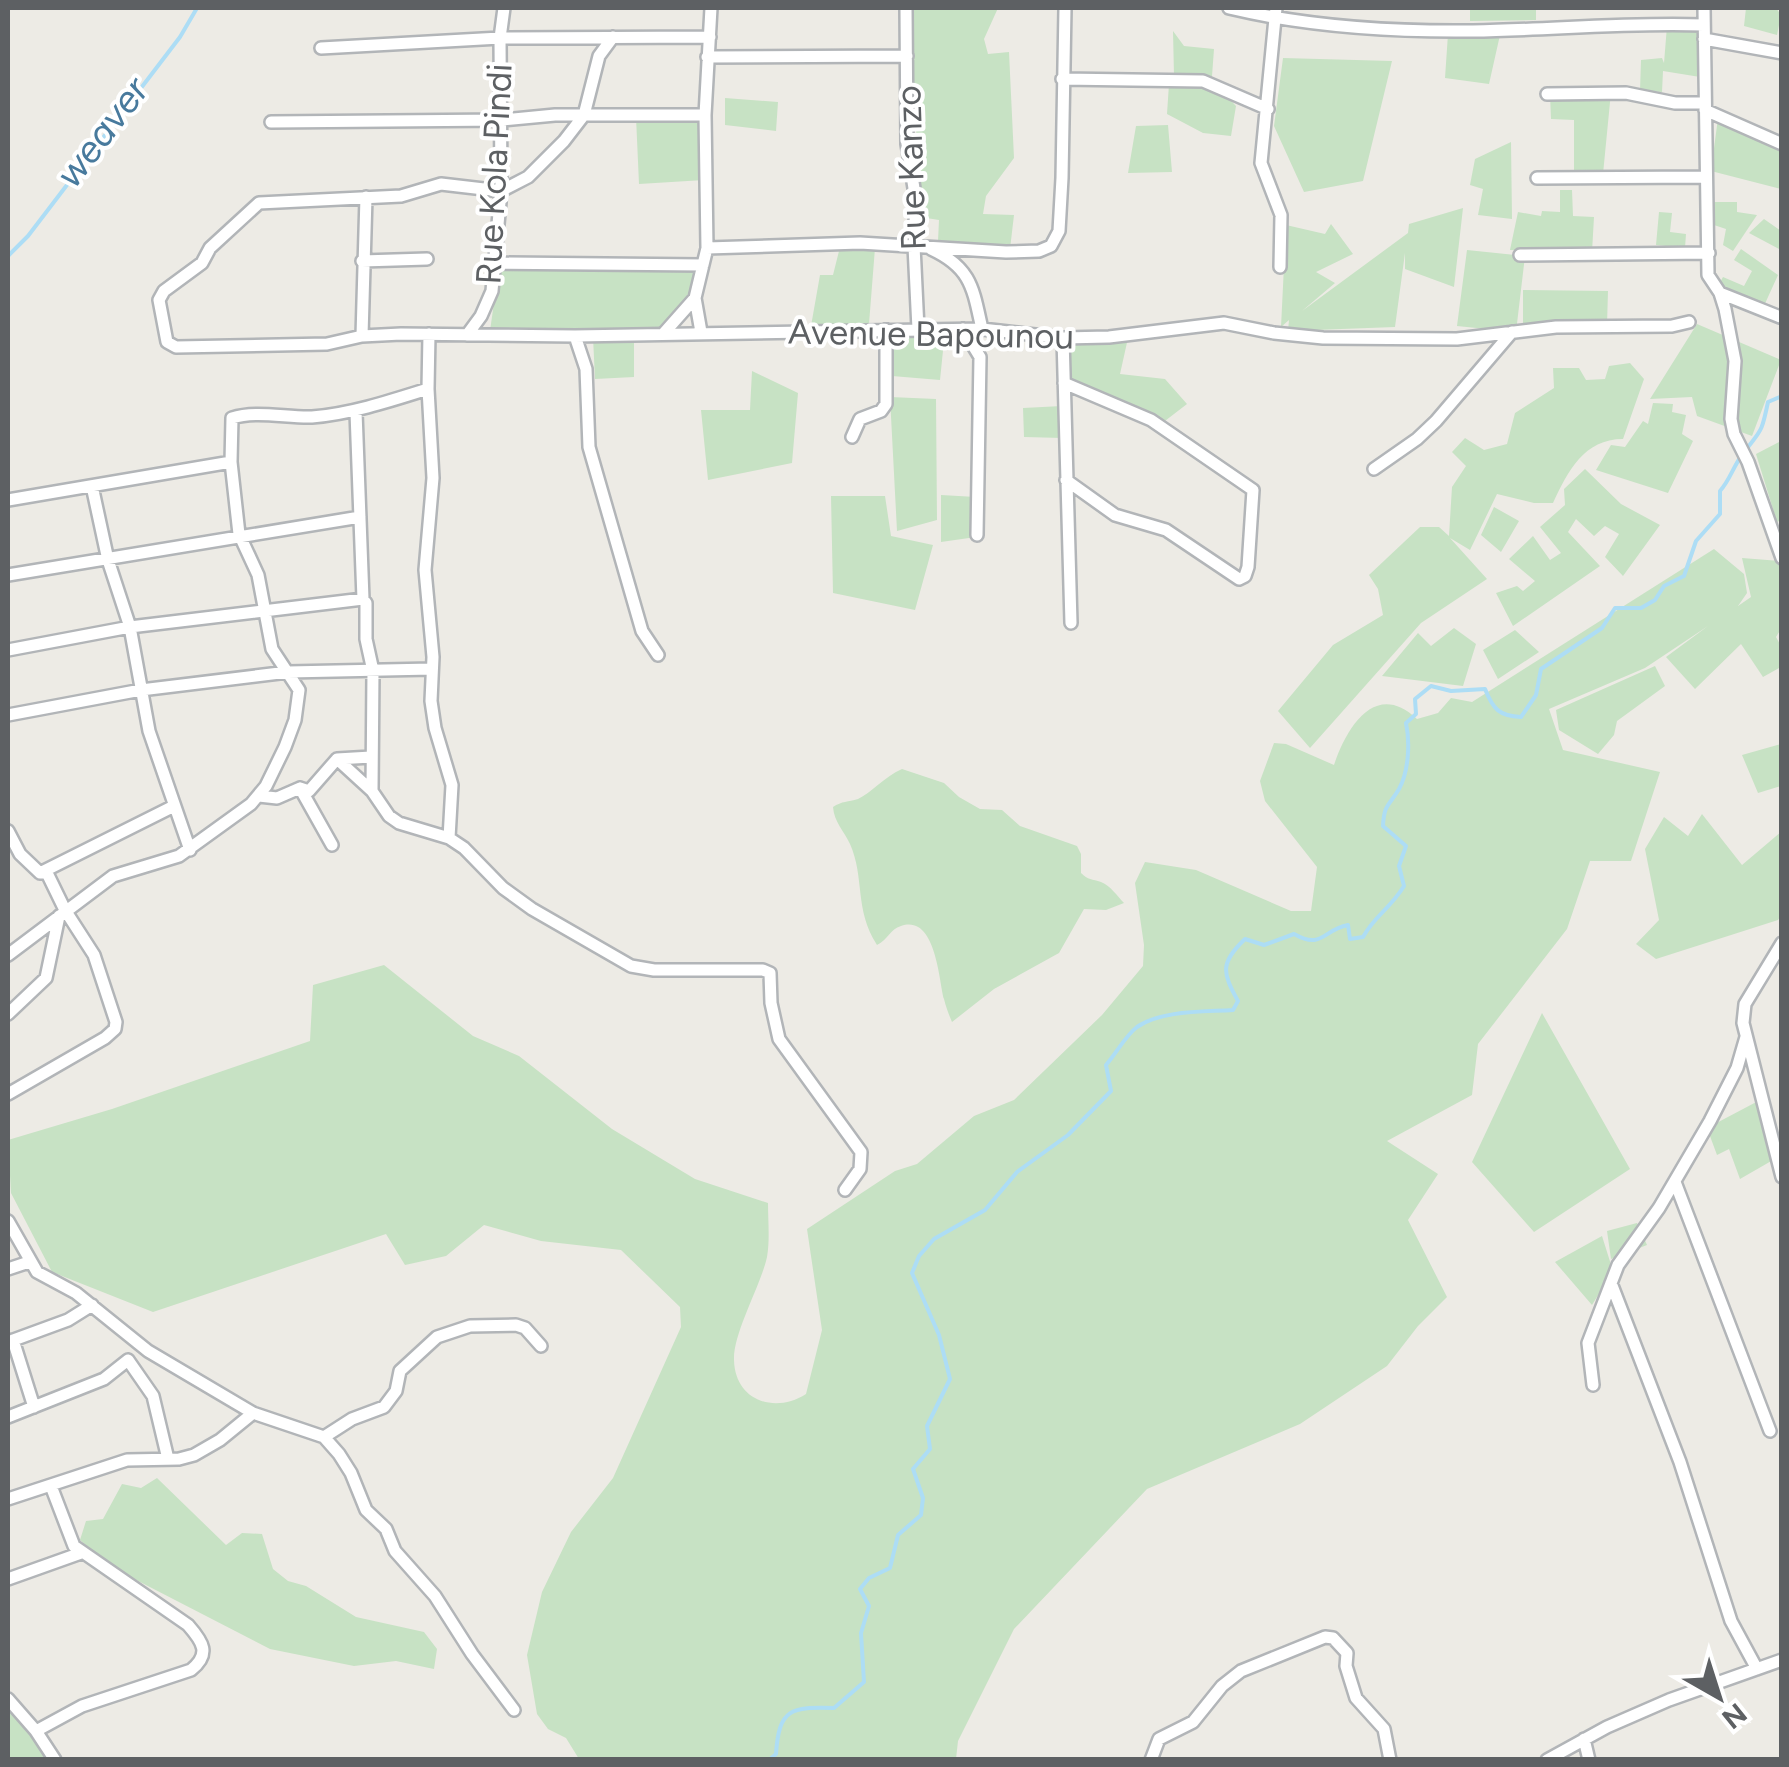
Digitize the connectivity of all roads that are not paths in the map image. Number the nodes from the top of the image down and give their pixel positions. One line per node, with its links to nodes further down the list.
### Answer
1 (504, 8): 11 (street, Rue Kola Pindi)
2 (710, 8): 9 (street)
3 (906, 8): 15 (street, Rue Kanzo)
4 (1065, 8): 17 (street)
5 (1229, 8): 7 (street)
6 (1704, 8): 8 (street)
7 (1276, 13): 8 (street); 20 (street)
8 (1704, 25): 12 (street)
9 (710, 36): 10 (street); 16 (street)
10 (613, 37): 11 (street); 21 (street)
11 (500, 38): 13 (street); 23 (street, Rue Kola Pindi)
12 (1704, 39): 14 (street); 19 (street)
13 (322, 48)
14 (1782, 53)
15 (906, 56): 16 (street); 30 (street, Rue Kanzo)
16 (707, 57): 22 (street)
17 (1062, 79): 20 (street); 30 (street)
18 (1547, 94): 19 (street)
19 (1705, 106): 25 (street); 26 (street)
20 (1268, 109): 38 (street)
21 (584, 115): 22 (street); 23 (street); 28 (street)
22 (706, 115): 31 (street)
23 (502, 120): 24 (street); 28 (street, Rue Kola Pindi)
24 (271, 122)
25 (1782, 144)
26 (1704, 177): 27 (street); 32 (street)
27 (1537, 178)
28 (501, 191): 29 (street); 36 (street, Rue Kola Pindi)
29 (366, 198): 35 (street); 52 (street, Avenue Bapounou)
30 (920, 246): 31 (street); 43 (street, Rue Kanzo); 45 (street)
31 (708, 248): 37 (street)
32 (1708, 253): 33 (street); 39 (street)
33 (1520, 255)
34 (427, 259): 35 (street)
35 (362, 261): 52 (street)
36 (494, 263): 37 (street); 51 (street, Rue Kola Pindi)
37 (703, 264): 40 (street)
38 (1280, 267)
39 (1720, 293): 41 (street); 67 (street)
40 (695, 298): 47 (street); 48 (street)
41 (1780, 317)
42 (1689, 322): 49 (street, Avenue Bapounou)
43 (918, 329): 44 (street, Avenue Bapounou); 46 (street, Avenue Bapounou)
44 (963, 329): 45 (street, Avenue Bapounou); 66 (street)
45 (982, 329): 54 (street, Avenue Bapounou)
46 (886, 330): 48 (street, Avenue Bapounou); 58 (street)
47 (664, 332): 48 (street, Avenue Bapounou); 53 (street, Avenue Bapounou)
48 (701, 332)
49 (1512, 332): 54 (street, Avenue Bapounou); 60 (street)
50 (430, 334): 51 (street, Avenue Bapounou); 52 (street, Avenue Bapounou); 56 (street)
51 (466, 335): 53 (street, Avenue Bapounou)
52 (362, 336)
53 (575, 336): 75 (street)
54 (1064, 338): 55 (street)
55 (1064, 384): 61 (street); 61 (street)
56 (428, 390): 57 (street); 76 (street)
57 (356, 412): 59 (street); 64 (street)
58 (852, 437)
59 (230, 462): 62 (street); 65 (street)
60 (1374, 469)
61 (1066, 480): 72 (street)
62 (92, 486): 63 (street); 68 (street)
63 (8, 500)
64 (360, 517): 65 (street); 70 (street)
65 (238, 534): 68 (street); 71 (street)
66 (977, 535)
67 (1782, 558)
68 (108, 560): 69 (street); 73 (street)
69 (8, 574)
70 (363, 599): 71 (street); 77 (street)
71 (262, 610): 73 (street); 78 (street)
72 (1071, 623)
73 (130, 627): 74 (street); 79 (street)
74 (8, 650)
75 (658, 655)
76 (432, 670): 77 (street); 88 (street)
77 (373, 671): 78 (street); 81 (street)
78 (288, 672): 79 (street); 85 (street)
79 (141, 690): 80 (street); 86 (street)
80 (8, 715)
81 (371, 757): 82 (street); 84 (street)
82 (337, 759): 83 (street); 84 (street)
83 (300, 788): 85 (street); 89 (street)
84 (372, 791): 88 (street)
85 (259, 796): 90 (street)
86 (174, 806): 90 (street); 91 (street)
87 (8, 830): 91 (street)
88 (449, 838): 100 (street)
89 (332, 845)
90 (190, 850): 92 (street)
91 (40, 873): 92 (street)
92 (62, 913): 94 (street); 95 (street); 97 (street)
93 (1782, 943): 96 (street)
94 (8, 955)
95 (8, 1014)
96 (1746, 1038): 98 (street); 99 (street)
97 (8, 1094)
98 (1782, 1177)
99 (1675, 1182): 104 (street); 114 (street)
100 (846, 1190)
101 (8, 1222): 102 (street)
102 (29, 1262): 103 (street); 105 (street)
103 (8, 1268)
104 (1611, 1283): 110 (street); 122 (street)
105 (92, 1305): 106 (street); 107 (street)
106 (10, 1341): 111 (street)
107 (142, 1346): 109 (street); 112 (street)
108 (541, 1346): 115 (street)
109 (128, 1360): 111 (street); 116 (street)
110 (1593, 1385)
111 (34, 1406): 113 (street)
112 (253, 1413): 115 (street); 116 (street)
113 (8, 1417)
114 (1770, 1431)
115 (324, 1438): 124 (street)
116 (168, 1459): 117 (street)
117 (51, 1486): 118 (street); 119 (street)
118 (8, 1499)
119 (81, 1553): 120 (street); 125 (street)
120 (8, 1578)
121 (1782, 1660): 122 (street)
122 (1757, 1669): 126 (street)
123 (8, 1700): 125 (street)
124 (514, 1710)
125 (36, 1731): 127 (street)
126 (1584, 1739): 130 (street); 131 (street)
127 (55, 1760)
128 (1151, 1760): 129 (street)
129 (1390, 1760)
130 (1547, 1760)
131 (1590, 1760)

